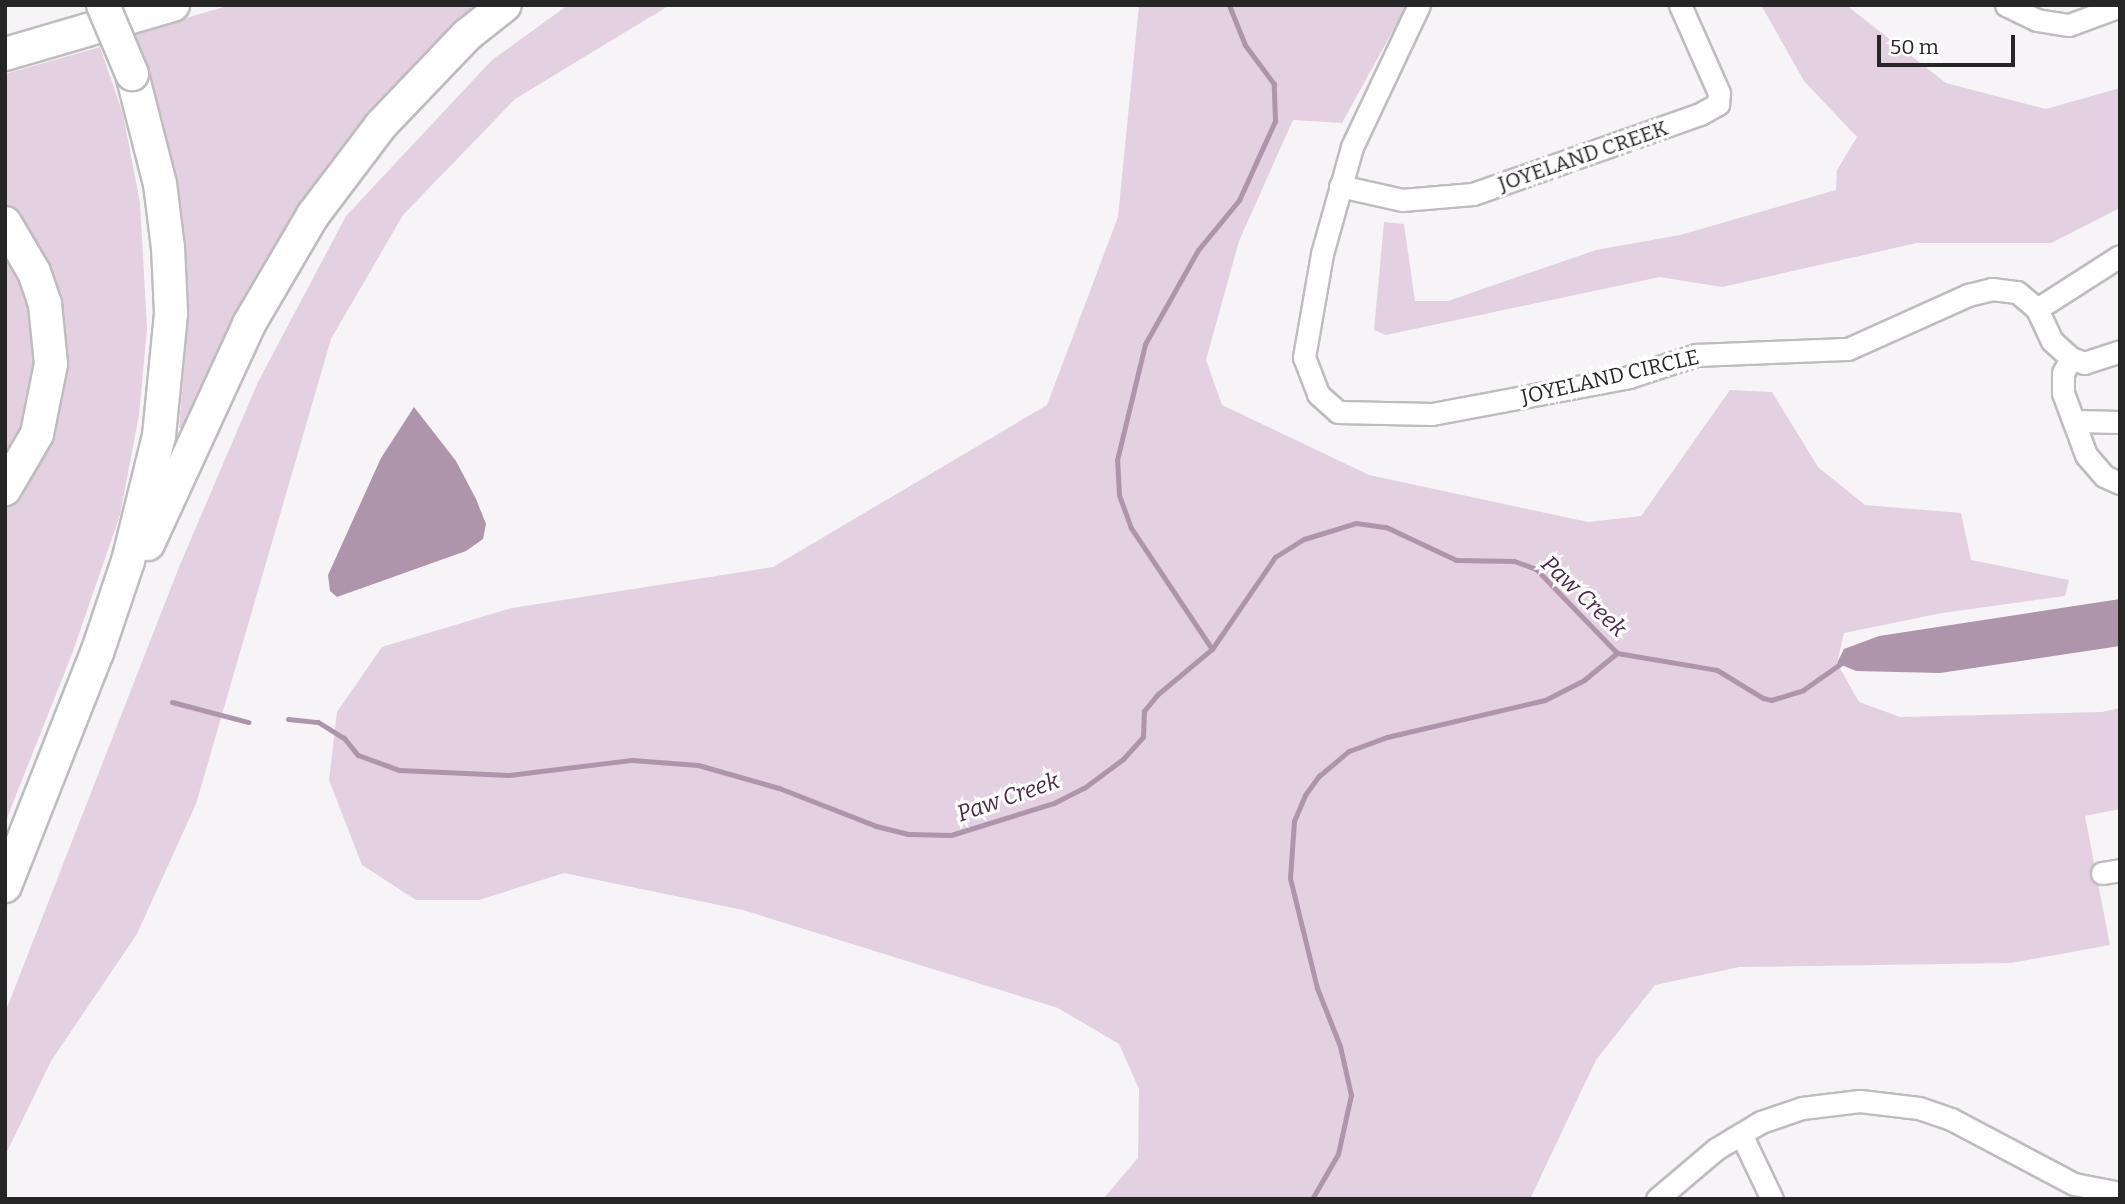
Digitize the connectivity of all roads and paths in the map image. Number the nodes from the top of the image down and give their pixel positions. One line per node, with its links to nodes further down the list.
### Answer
1 (103, 5): 19 (highway, bridge)
2 (173, 5): 8 (highway)
3 (505, 5): 19 (highway)
4 (1419, 5): 9 (street, JOYELAND CIRCLE)
5 (1680, 5): 9 (street, JOYELAND CREEK)
6 (2006, 5): 7 (street)
7 (2120, 6)
8 (5, 54)
9 (1340, 186): 12 (street, JOYELAND CIRCLE)
10 (5, 223): 18 (highway)
11 (2120, 256): 12 (street)
12 (2036, 309): 14 (street)
13 (2120, 351): 14 (street)
14 (2071, 358): 15 (street)
15 (2074, 421): 16 (street); 17 (street)
16 (2120, 422)
17 (2120, 483)
18 (5, 489)
19 (97, 653): 20 (highway)
20 (5, 886)
21 (1741, 1134): 22 (street); 23 (street); 24 (street)
22 (2120, 1193)
23 (1657, 1199)
24 (1772, 1199)

